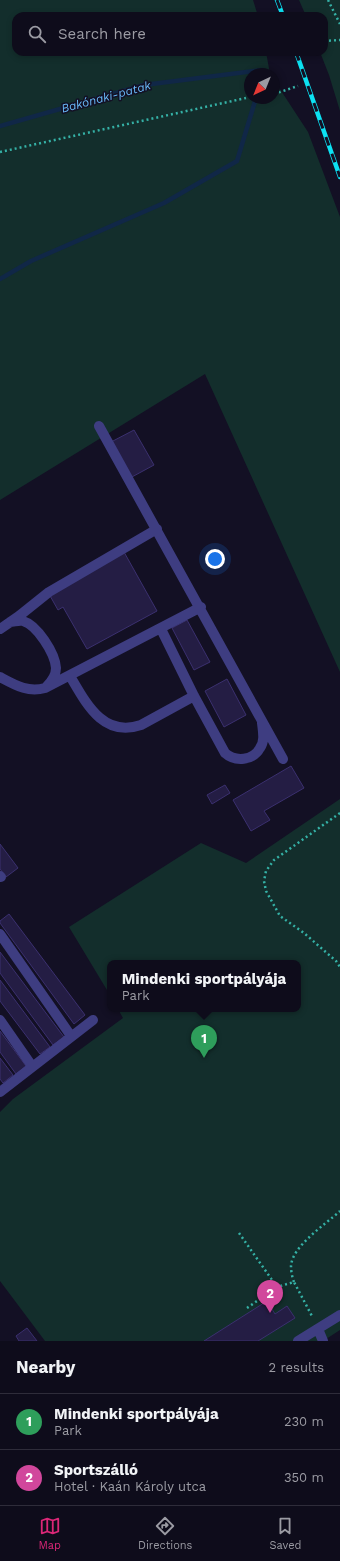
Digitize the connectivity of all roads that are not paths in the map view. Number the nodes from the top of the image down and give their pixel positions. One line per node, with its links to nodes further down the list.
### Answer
1 (99, 426): 2 (street)
2 (157, 529): 3 (street); 4 (street)
3 (35, 603): 5 (street); 8 (street)
4 (201, 608): 7 (street); 14 (street)
5 (10, 622): 6 (street); 8 (street)
6 (0, 629)
7 (161, 629): 10 (street); 13 (street)
8 (38, 632): 9 (street)
9 (54, 657): 10 (street); 12 (street)
10 (73, 674): 12 (street); 13 (street)
11 (0, 677): 12 (street)
12 (45, 688)
13 (194, 696): 14 (street)
14 (261, 719): 15 (street)
15 (283, 759)
16 (0, 934): 19 (street)
17 (0, 1020): 20 (street)
18 (93, 1020): 19 (street)
19 (71, 1036): 20 (street)
20 (32, 1066): 21 (street)
21 (0, 1092)
22 (340, 1315): 23 (street)
23 (318, 1329): 24 (street); 25 (street)
24 (298, 1341)
25 (323, 1341)

